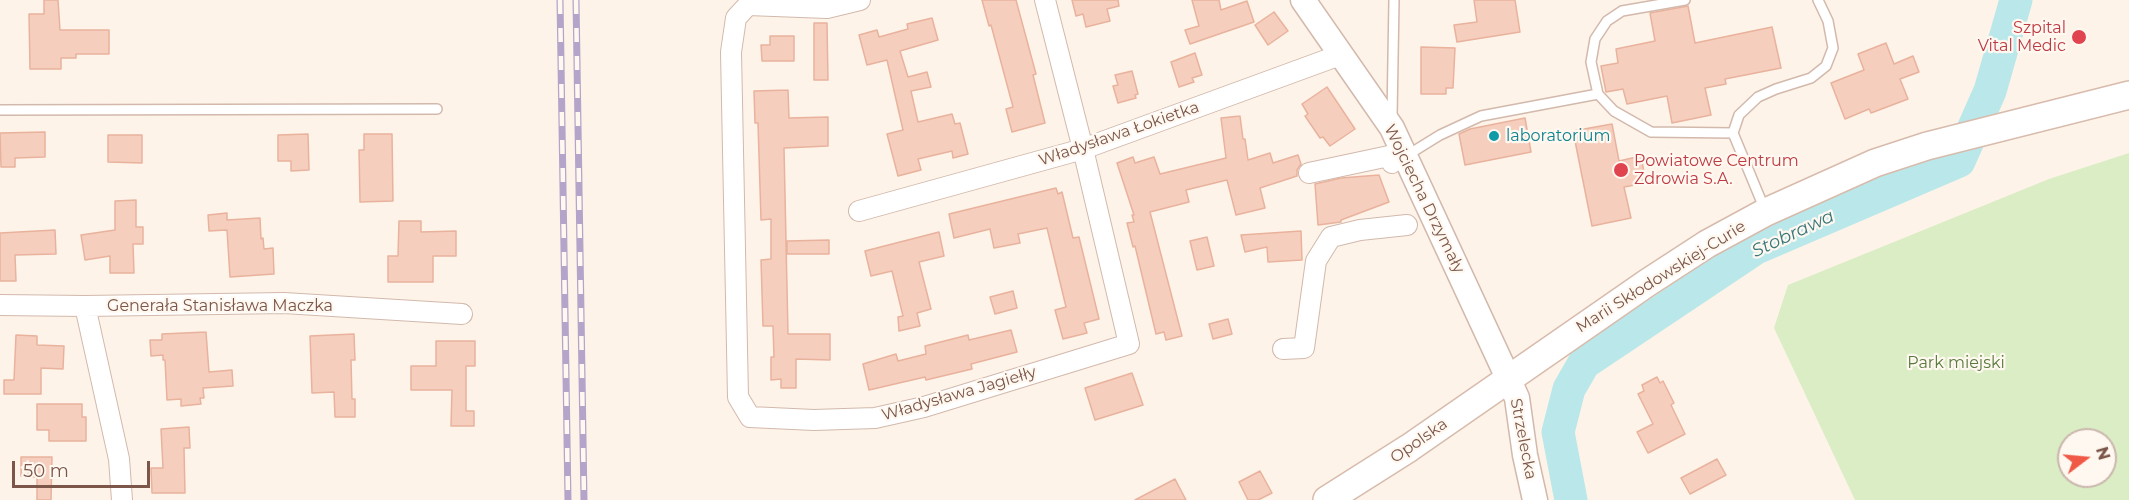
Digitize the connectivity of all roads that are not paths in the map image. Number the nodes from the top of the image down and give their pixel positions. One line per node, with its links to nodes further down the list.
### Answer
1 (860, 0): 14 (street, Władysława Jagiełły)
2 (1045, 0): 14 (street, Władysława Jagiełły)
3 (1303, 0): 7 (street, Wojciecha Drzymały)
4 (1394, 0): 12 (lane)
5 (1685, 0): 8 (lane)
6 (1818, 0): 13 (lane)
7 (1340, 55): 12 (street, Wojciecha Drzymały); 14 (street, Władysława Łokietka)
8 (1598, 94): 13 (lane); 15 (lane)
9 (2129, 95): 18 (main road, Marii Skłodowskiej-Curie)
10 (437, 109): 11 (lane)
11 (0, 110)
12 (1392, 128): 15 (street, Wojciecha Drzymały)
13 (1733, 133): 18 (lane)
14 (1083, 149): 17 (street, Władysława Łokietka)
15 (1399, 160): 16 (street); 24 (street, Wojciecha Drzymały)
16 (1309, 173)
17 (859, 211)
18 (1766, 212): 24 (main road, Marii Skłodowskiej-Curie)
19 (1407, 225): 23 (street)
20 (0, 305): 21 (street, Generała Stanisława Maczka)
21 (85, 306): 22 (street, Generała Stanisława Maczka); 25 (street, Generała Stanisława Maczka)
22 (462, 314)
23 (1282, 349)
24 (1508, 378): 26 (main road, Opolska); 27 (street, Strzelecka)
25 (123, 500)
26 (1327, 500)
27 (1535, 500)

